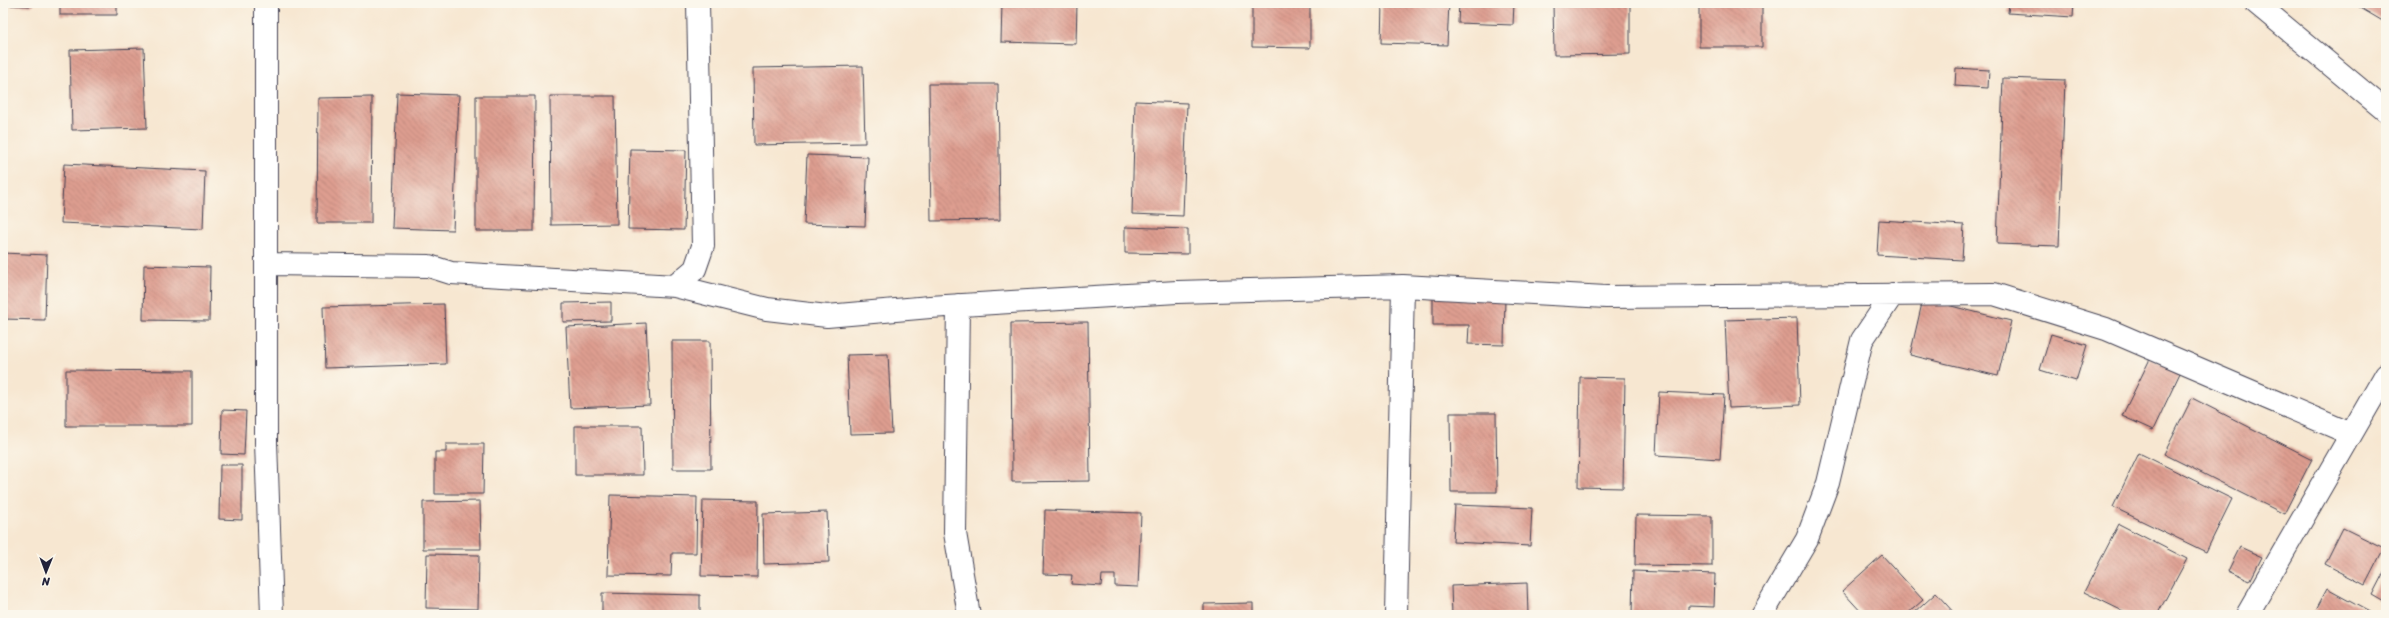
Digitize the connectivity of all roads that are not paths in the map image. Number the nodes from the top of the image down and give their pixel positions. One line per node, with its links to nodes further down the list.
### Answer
1 (266, 3): 5 (street)
2 (698, 3): 6 (street)
3 (2256, 3): 4 (street)
4 (2386, 111)
5 (266, 264): 6 (street); 12 (street)
6 (675, 286): 9 (street)
7 (1403, 286): 8 (street); 9 (street); 14 (street)
8 (1893, 294): 11 (street); 15 (street)
9 (958, 305): 13 (street)
10 (2386, 374): 11 (street)
11 (2351, 434): 16 (street)
12 (272, 615)
13 (969, 615)
14 (1396, 615)
15 (1762, 615)
16 (2247, 615)

